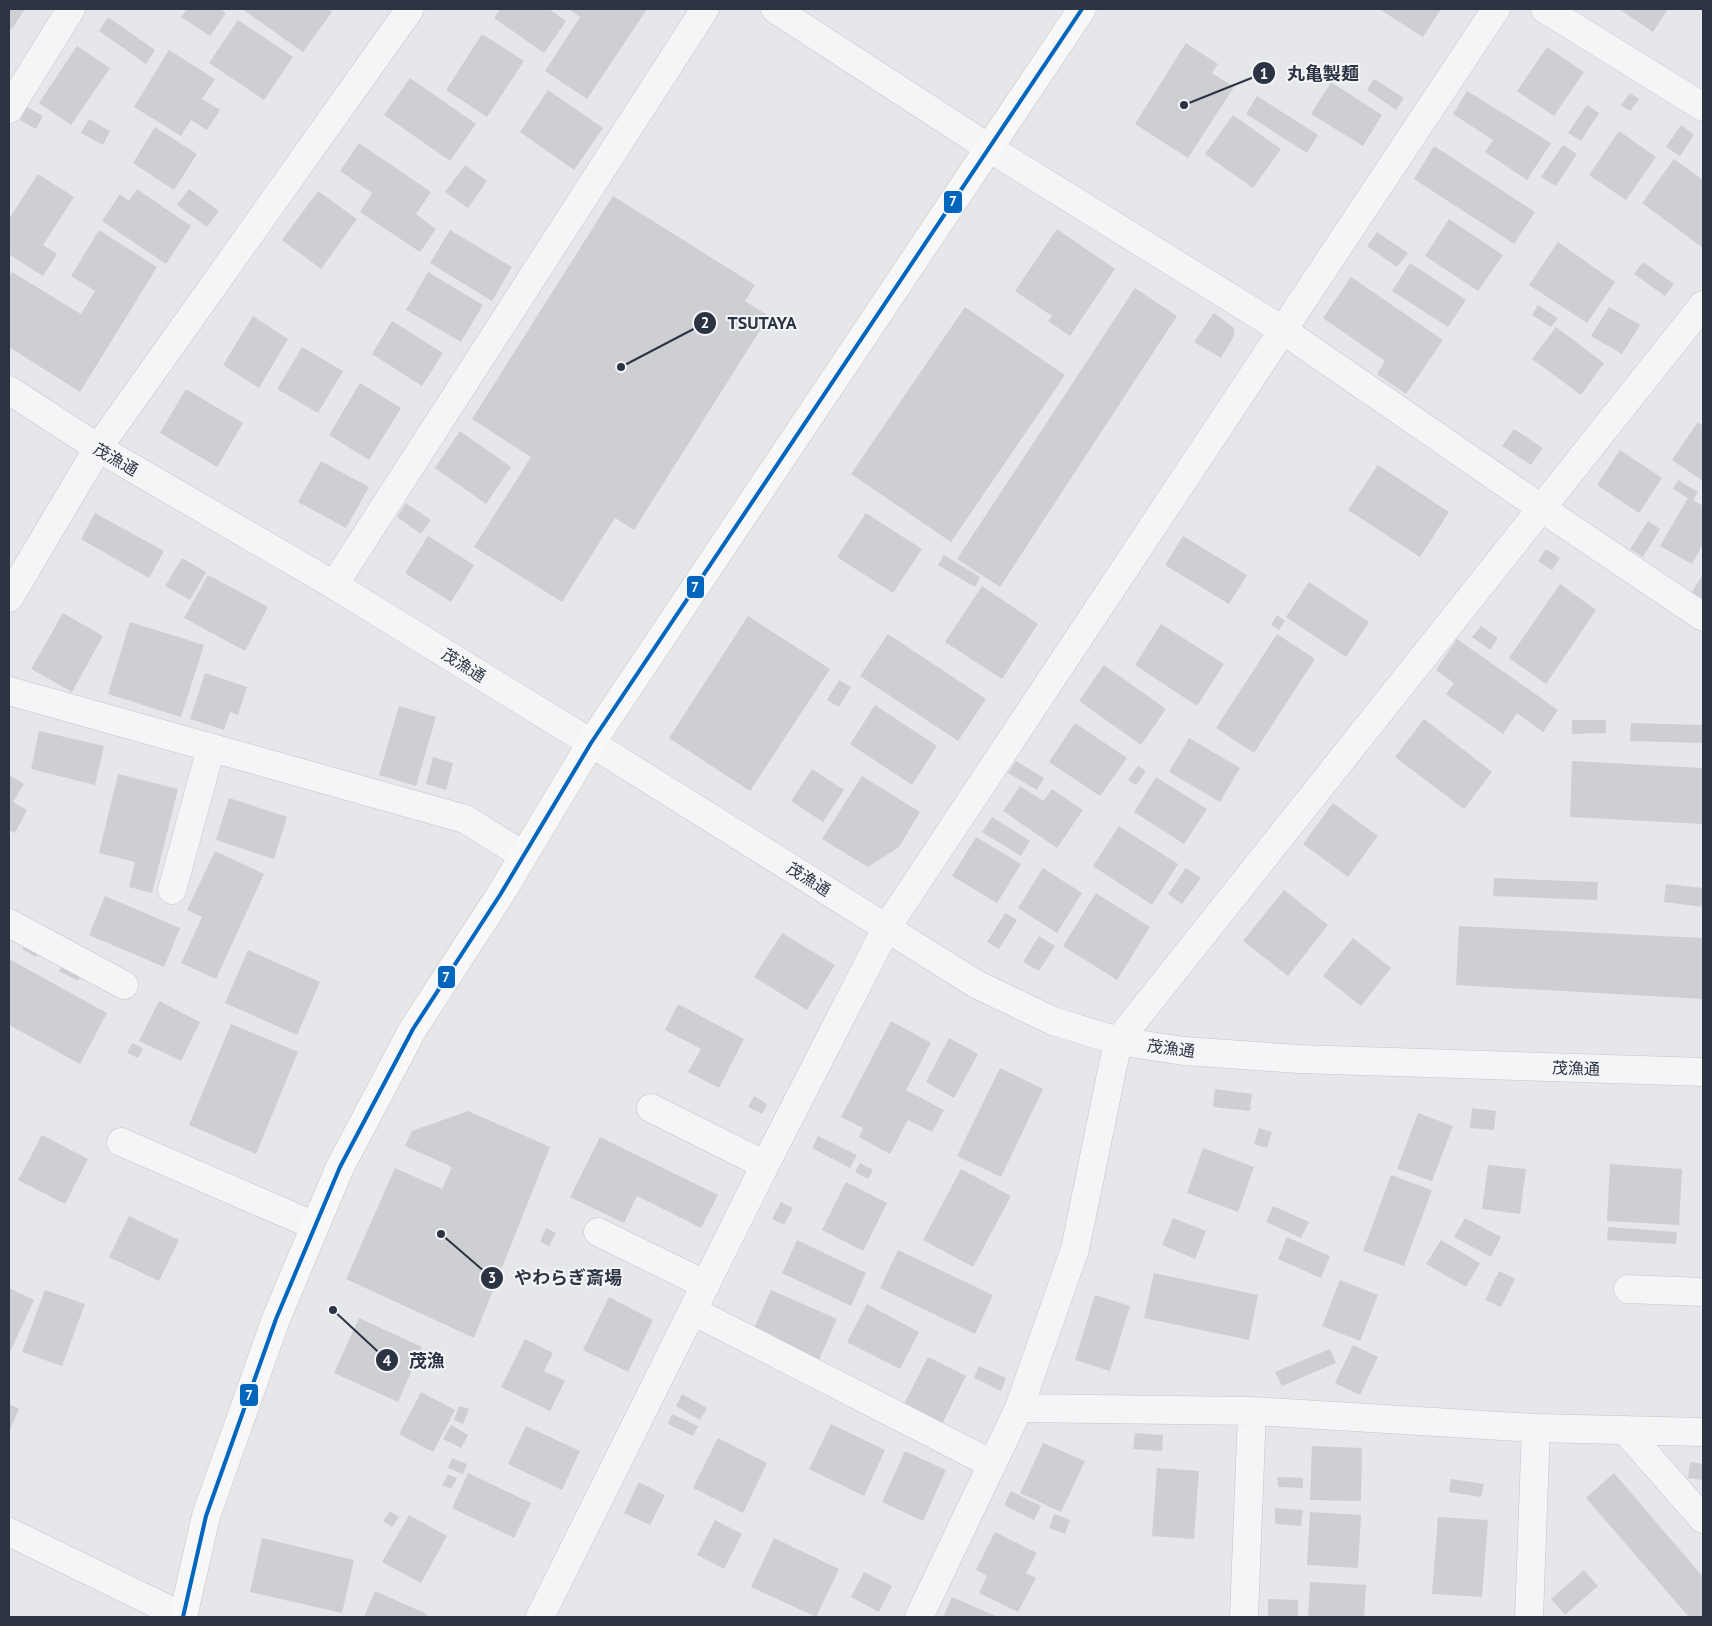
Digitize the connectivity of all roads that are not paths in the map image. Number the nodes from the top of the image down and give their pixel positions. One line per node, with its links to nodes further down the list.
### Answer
1 (71, 9): 9 (street)
2 (705, 9): 16 (street)
3 (775, 9): 10 (street)
4 (1082, 9): 10 (main road)
5 (1496, 9): 12 (street)
6 (1545, 9): 8 (street)
7 (396, 13): 14 (street)
8 (1703, 107)
9 (9, 109)
10 (989, 148): 12 (street); 20 (main road)
11 (1703, 305): 15 (street)
12 (1284, 331): 15 (street); 25 (street)
13 (9, 390): 14 (street, 茂漁通)
14 (98, 448): 16 (street, 茂漁通); 17 (street)
15 (1541, 508): 18 (street); 27 (street)
16 (334, 585): 20 (street, 茂漁通)
17 (9, 598)
18 (1703, 617)
19 (9, 691): 21 (street)
20 (591, 743): 22 (main road); 25 (street, 茂漁通)
21 (211, 748): 22 (street); 23 (street)
22 (523, 855): 32 (main road)
23 (172, 890)
24 (9, 923): 26 (street)
25 (887, 927): 27 (street, 茂漁通); 31 (street)
26 (124, 985)
27 (1118, 1041): 28 (street, 茂漁通); 38 (street)
28 (1703, 1072)
29 (651, 1108): 31 (street)
30 (121, 1142): 32 (street)
31 (765, 1165): 34 (street)
32 (315, 1226): 46 (main road)
33 (598, 1232): 34 (street)
34 (706, 1285): 37 (street)
35 (1628, 1289): 36 (street)
36 (1703, 1292)
37 (693, 1311): 43 (street); 47 (street)
38 (1019, 1408): 39 (street); 43 (street)
39 (1252, 1411): 40 (street); 49 (street)
40 (1536, 1428): 41 (street); 50 (street)
41 (1625, 1430): 42 (street); 44 (street)
42 (1703, 1432)
43 (992, 1464): 48 (street)
44 (1703, 1519)
45 (9, 1532): 46 (street)
46 (183, 1617)
47 (540, 1617)
48 (919, 1617)
49 (1244, 1617)
50 (1529, 1617)

